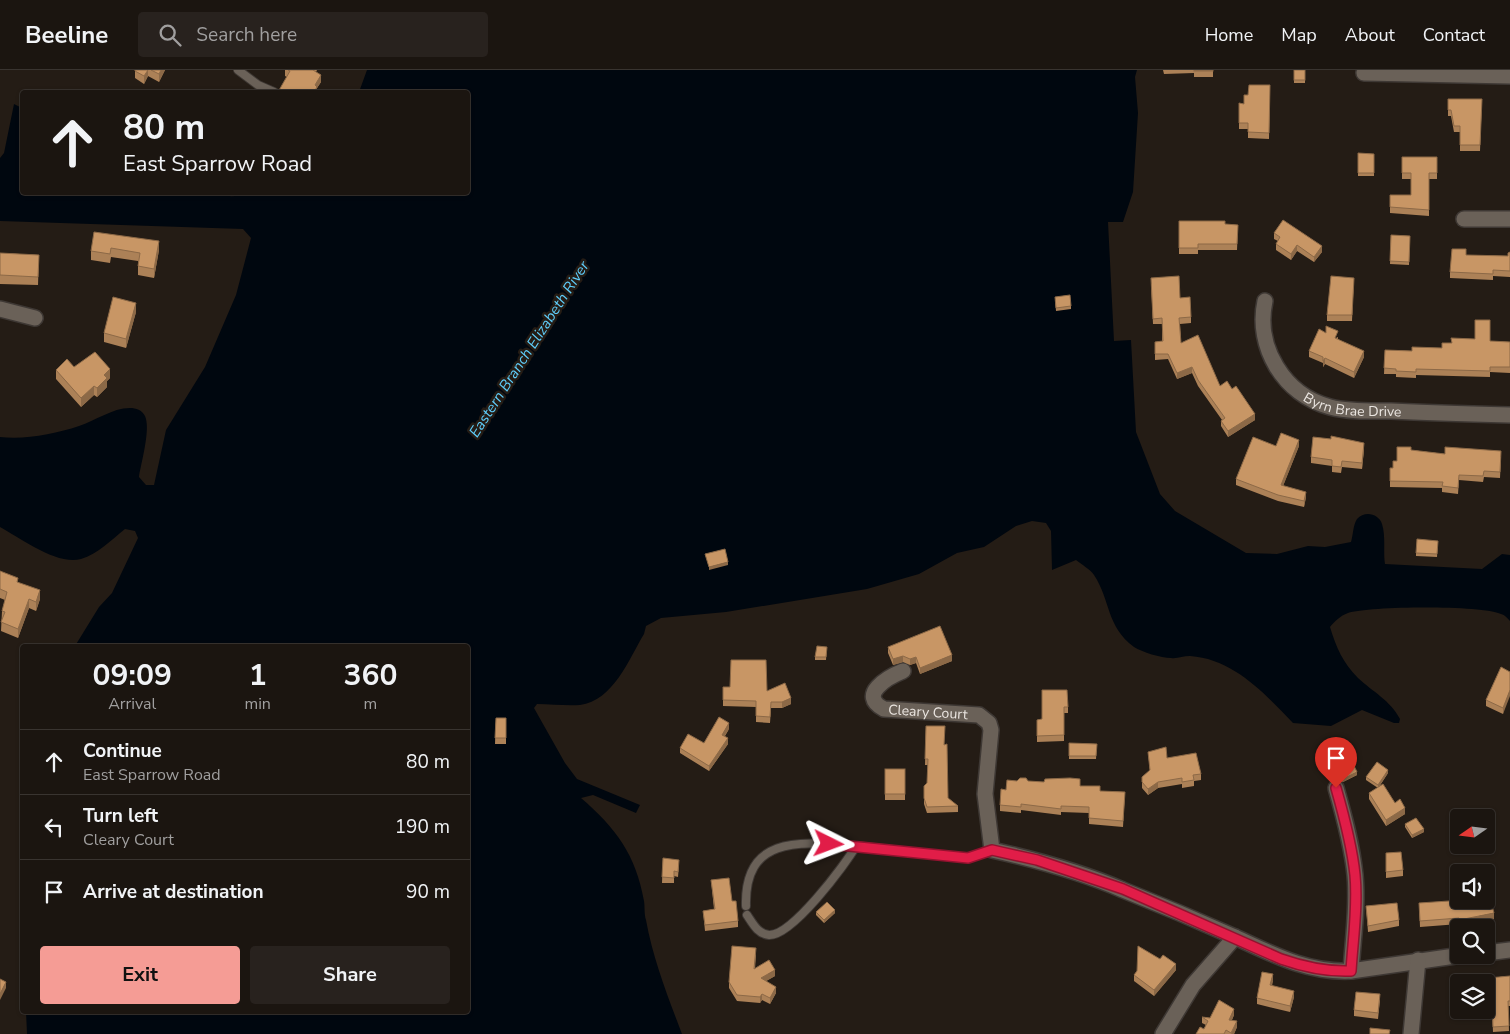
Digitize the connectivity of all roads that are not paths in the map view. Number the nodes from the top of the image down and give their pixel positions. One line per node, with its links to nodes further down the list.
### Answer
1 (238, 70): 4 (lane)
2 (1364, 73): 3 (street)
3 (1510, 76)
4 (269, 90)
5 (1464, 219): 6 (street)
6 (1510, 220)
7 (1265, 301): 10 (street, Byrn Brae Drive)
8 (0, 309): 9 (street)
9 (35, 318)
10 (1510, 416)
11 (902, 671): 14 (street, Cleary Court)
12 (1336, 788): 22 (street)
13 (856, 846): 14 (lane); 15 (lane); 16 (lane)
14 (992, 850): 17 (street)
15 (746, 906)
16 (748, 915)
17 (1235, 937): 22 (street); 23 (street)
18 (1510, 950): 19 (street)
19 (1495, 952)
20 (1450, 956): 21 (street)
21 (1418, 960): 22 (street); 24 (street)
22 (1351, 971)
23 (1163, 1034)
24 (1412, 1034)

